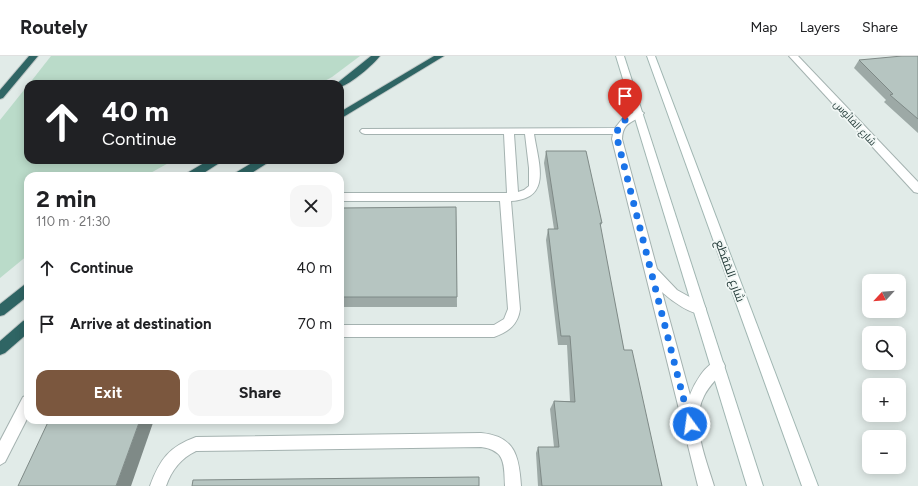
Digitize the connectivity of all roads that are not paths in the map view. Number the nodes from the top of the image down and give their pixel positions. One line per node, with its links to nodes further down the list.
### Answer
1 (34, 56): 8 (highway)
2 (376, 56): 7 (highway)
3 (440, 56): 10 (highway)
4 (620, 56): 9 (street)
5 (651, 56): 37 (street, شارع المَقطَع)
6 (793, 56): 19 (street, شارع الفانُوس)
7 (344, 81)
8 (0, 96)
9 (639, 113): 14 (street); 24 (street)
10 (344, 114)
11 (529, 130): 13 (street); 14 (street); 21 (street)
12 (365, 131): 13 (street)
13 (509, 131): 21 (street)
14 (617, 131): 22 (street)
15 (210, 164): 17 (highway)
16 (258, 164): 18 (highway)
17 (198, 172)
18 (246, 172)
19 (918, 189)
20 (344, 197): 21 (street)
21 (509, 197): 27 (street)
22 (651, 271): 24 (street); 31 (street)
23 (24, 292): 25 (highway)
24 (700, 309): 29 (street)
25 (0, 311)
26 (24, 328): 28 (highway)
27 (344, 331)
28 (0, 349)
29 (718, 366): 31 (street); 36 (street)
30 (24, 410): 32 (street)
31 (690, 424): 35 (street)
32 (0, 457)
33 (158, 486): 34 (street)
34 (513, 486)
35 (706, 486)
36 (755, 486)
37 (810, 486)

